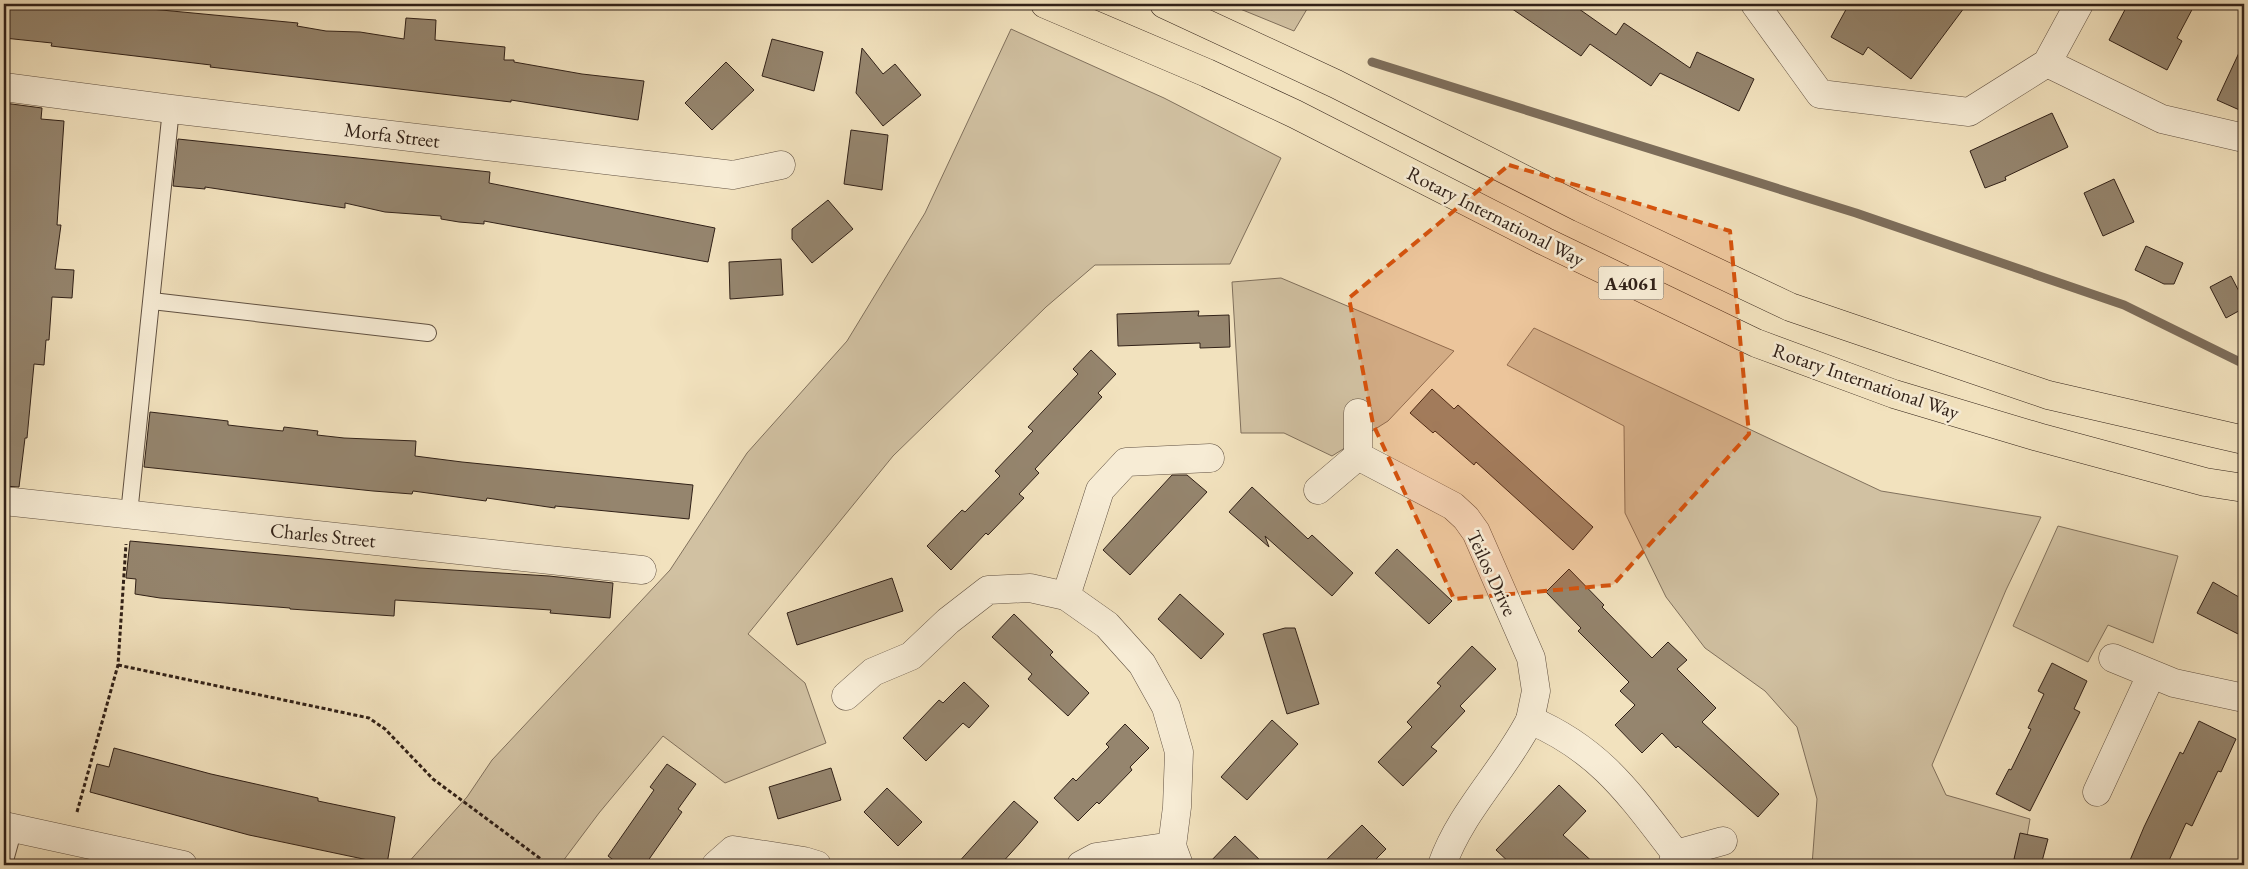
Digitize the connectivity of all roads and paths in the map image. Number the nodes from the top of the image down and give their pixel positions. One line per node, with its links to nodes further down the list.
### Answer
1 (1045, 4): 16 (main road, Rotary International Way / A4061)
2 (1164, 4): 13 (main road, A4061)
3 (1754, 4): 5 (street)
4 (2079, 4): 5 (street)
5 (2047, 63): 8 (street)
6 (4, 87): 7 (street, Morfa Street)
7 (171, 109): 9 (street, Morfa Street); 10 (lane)
8 (2244, 138)
9 (781, 166)
10 (152, 301): 11 (lane); 19 (lane)
11 (428, 333)
12 (1358, 413): 14 (street)
13 (2244, 440)
14 (1358, 456): 17 (street); 27 (street, Teilos Drive)
15 (1210, 458): 21 (street)
16 (2244, 488)
17 (1318, 490)
18 (4, 501): 19 (street, Charles Street)
19 (129, 514): 20 (street, Charles Street); 23 (path)
20 (642, 570)
21 (1066, 596): 25 (street); 32 (street)
22 (2113, 658): 24 (street)
23 (118, 665): 30 (path); 36 (path)
24 (2151, 675): 26 (street); 28 (street)
25 (846, 696)
26 (2244, 698)
27 (1530, 720): 33 (street); 40 (street, Teilos Drive)
28 (2097, 792)
29 (9, 827): 30 (street); 34 (lane)
30 (67, 840): 35 (street)
31 (1724, 841): 33 (street)
32 (1175, 855): 39 (street)
33 (1674, 860)
34 (4, 864)
35 (183, 865)
36 (548, 865)
37 (716, 865): 38 (street)
38 (817, 865)
39 (1081, 865)
40 (1442, 865)

